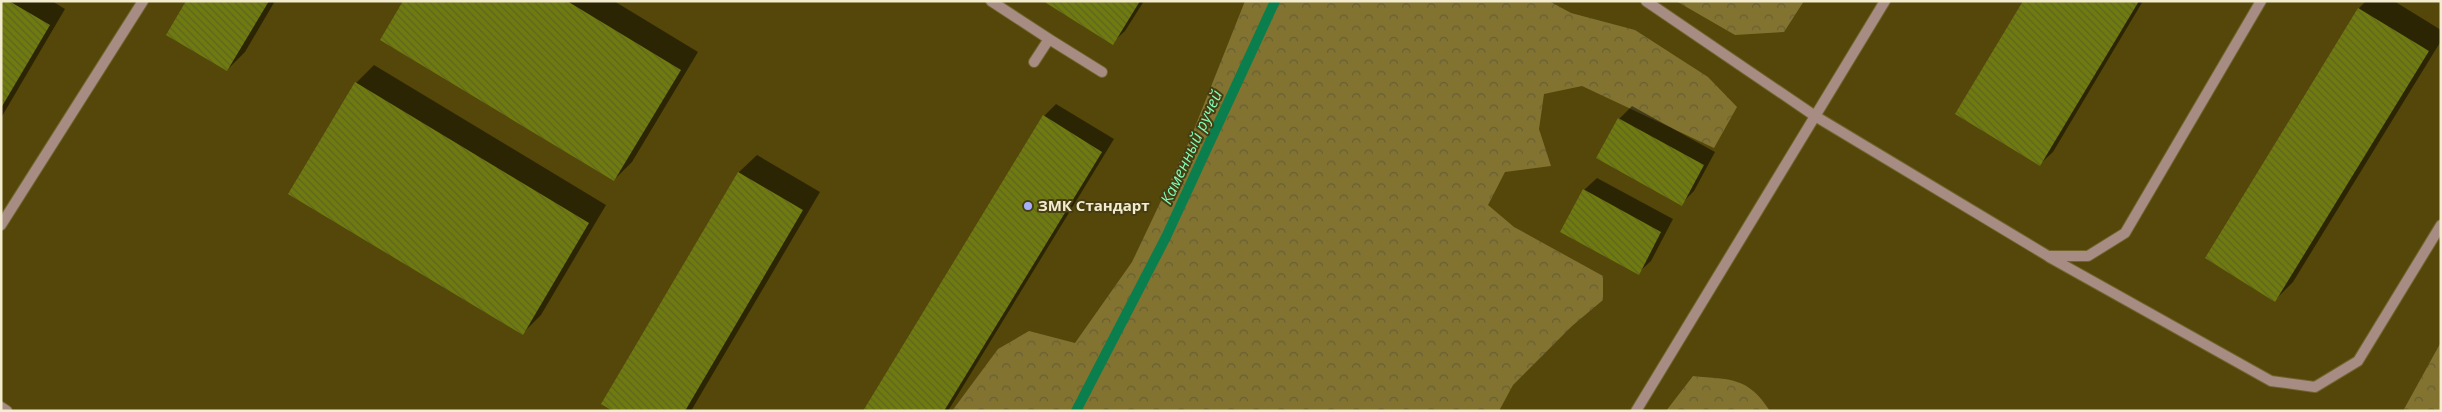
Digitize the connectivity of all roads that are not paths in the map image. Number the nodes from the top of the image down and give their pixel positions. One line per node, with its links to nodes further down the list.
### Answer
1 (143, 1): 10 (lane)
2 (991, 1): 6 (lane)
3 (1646, 1): 9 (lane)
4 (1884, 1): 9 (lane)
5 (2261, 1): 12 (lane)
6 (1049, 39): 7 (lane); 8 (lane)
7 (1034, 62)
8 (1102, 72)
9 (1815, 116): 12 (lane); 15 (lane)
10 (1, 225)
11 (2441, 225): 12 (lane)
12 (2048, 256)
13 (1, 407): 14 (lane)
14 (7, 411)
15 (1636, 411)

